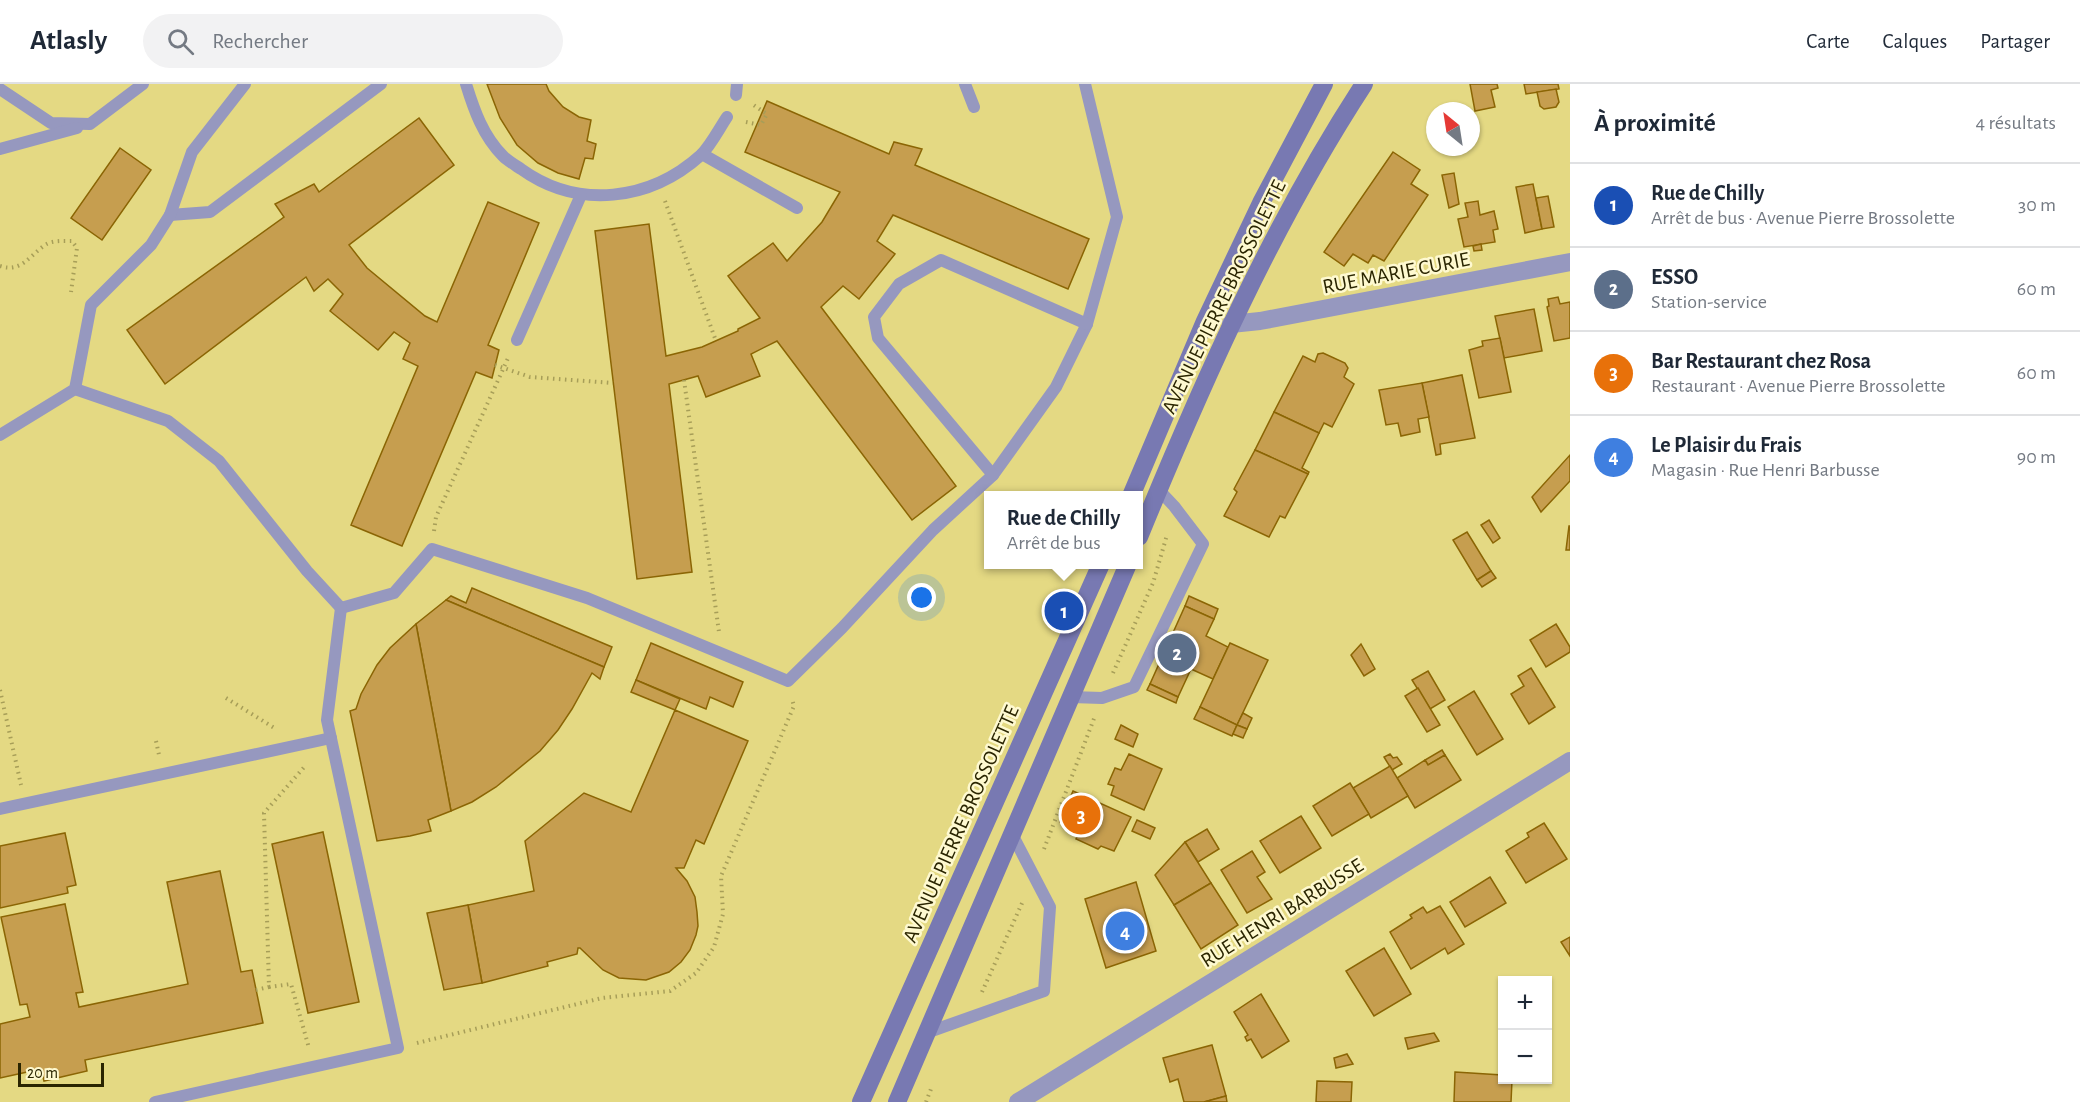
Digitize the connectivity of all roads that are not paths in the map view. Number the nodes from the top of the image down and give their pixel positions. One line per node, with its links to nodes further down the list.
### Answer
1 (143, 84): 12 (lane)
2 (244, 84): 17 (lane)
3 (381, 84): 17 (lane)
4 (466, 84): 15 (lane)
5 (964, 84): 10 (lane)
6 (1085, 84): 19 (lane)
7 (1324, 84): 26 (main road, AVENUE PIERRE BROSSOLETTE)
8 (1364, 84): 20 (main road, AVENUE PIERRE BROSSOLETTE)
9 (0, 90): 12 (lane)
10 (974, 107)
11 (727, 117): 14 (lane)
12 (90, 124): 13 (lane)
13 (0, 149)
14 (702, 154): 15 (lane); 16 (lane)
15 (581, 195): 21 (lane)
16 (797, 208)
17 (170, 215): 22 (lane)
18 (1570, 262): 20 (street, RUE MARIE CURIE)
19 (1087, 324): 24 (lane); 24 (lane)
20 (1231, 324): 25 (main road, AVENUE PIERRE BROSSOLETTE)
21 (517, 340)
22 (75, 389): 23 (lane); 30 (lane)
23 (0, 435)
24 (993, 475): 30 (lane)
25 (1158, 489): 27 (main road, AVENUE PIERRE BROSSOLETTE); 31 (lane)
26 (1133, 491)
27 (1143, 527)
28 (1099, 569): 38 (main road, AVENUE PIERRE BROSSOLETTE)
29 (1126, 569): 31 (main road)
30 (341, 608): 32 (lane)
31 (1071, 697): 35 (main road)
32 (331, 738): 34 (lane); 37 (lane)
33 (1570, 761): 40 (street, RUE HENRI BARBUSSE)
34 (0, 809)
35 (1012, 834): 36 (main road); 36 (lane)
36 (926, 1033): 39 (main road)
37 (155, 1102)
38 (861, 1102)
39 (897, 1102)
40 (1018, 1102)

